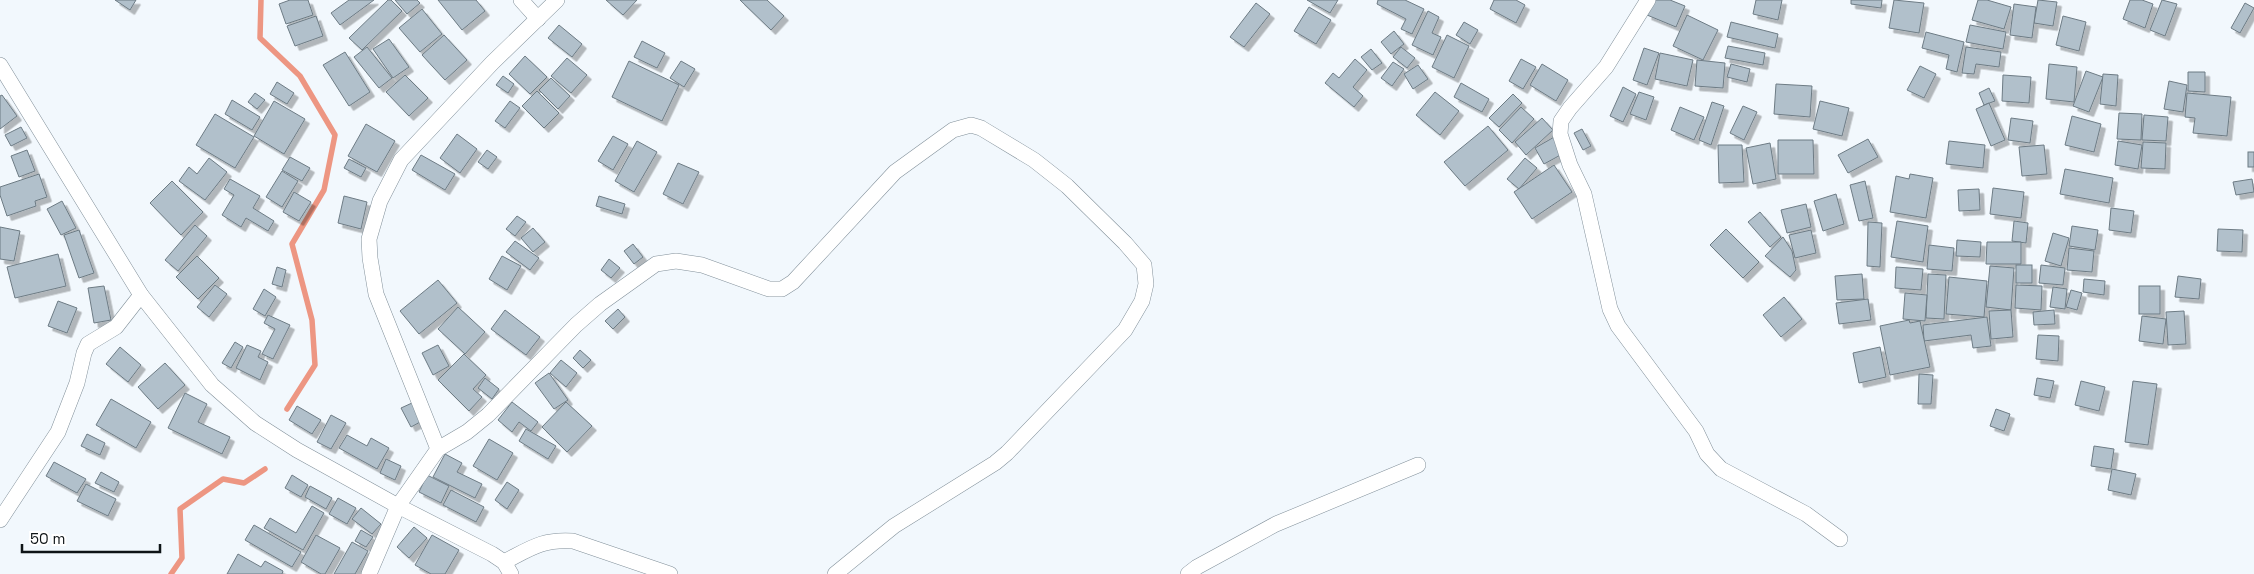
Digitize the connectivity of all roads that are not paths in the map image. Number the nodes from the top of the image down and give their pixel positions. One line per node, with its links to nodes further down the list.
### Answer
1 (522, 0): 4 (street)
2 (557, 0): 4 (street)
3 (1648, 0): 11 (street)
4 (538, 19): 7 (street)
5 (0, 65): 6 (street)
6 (140, 295): 9 (street); 10 (street)
7 (438, 449): 9 (street); 15 (street)
8 (1418, 465): 16 (street)
9 (398, 506): 12 (street); 13 (street)
10 (0, 520)
11 (1840, 539)
12 (507, 568): 14 (street)
13 (369, 574)
14 (670, 574)
15 (835, 574)
16 (1188, 574)

